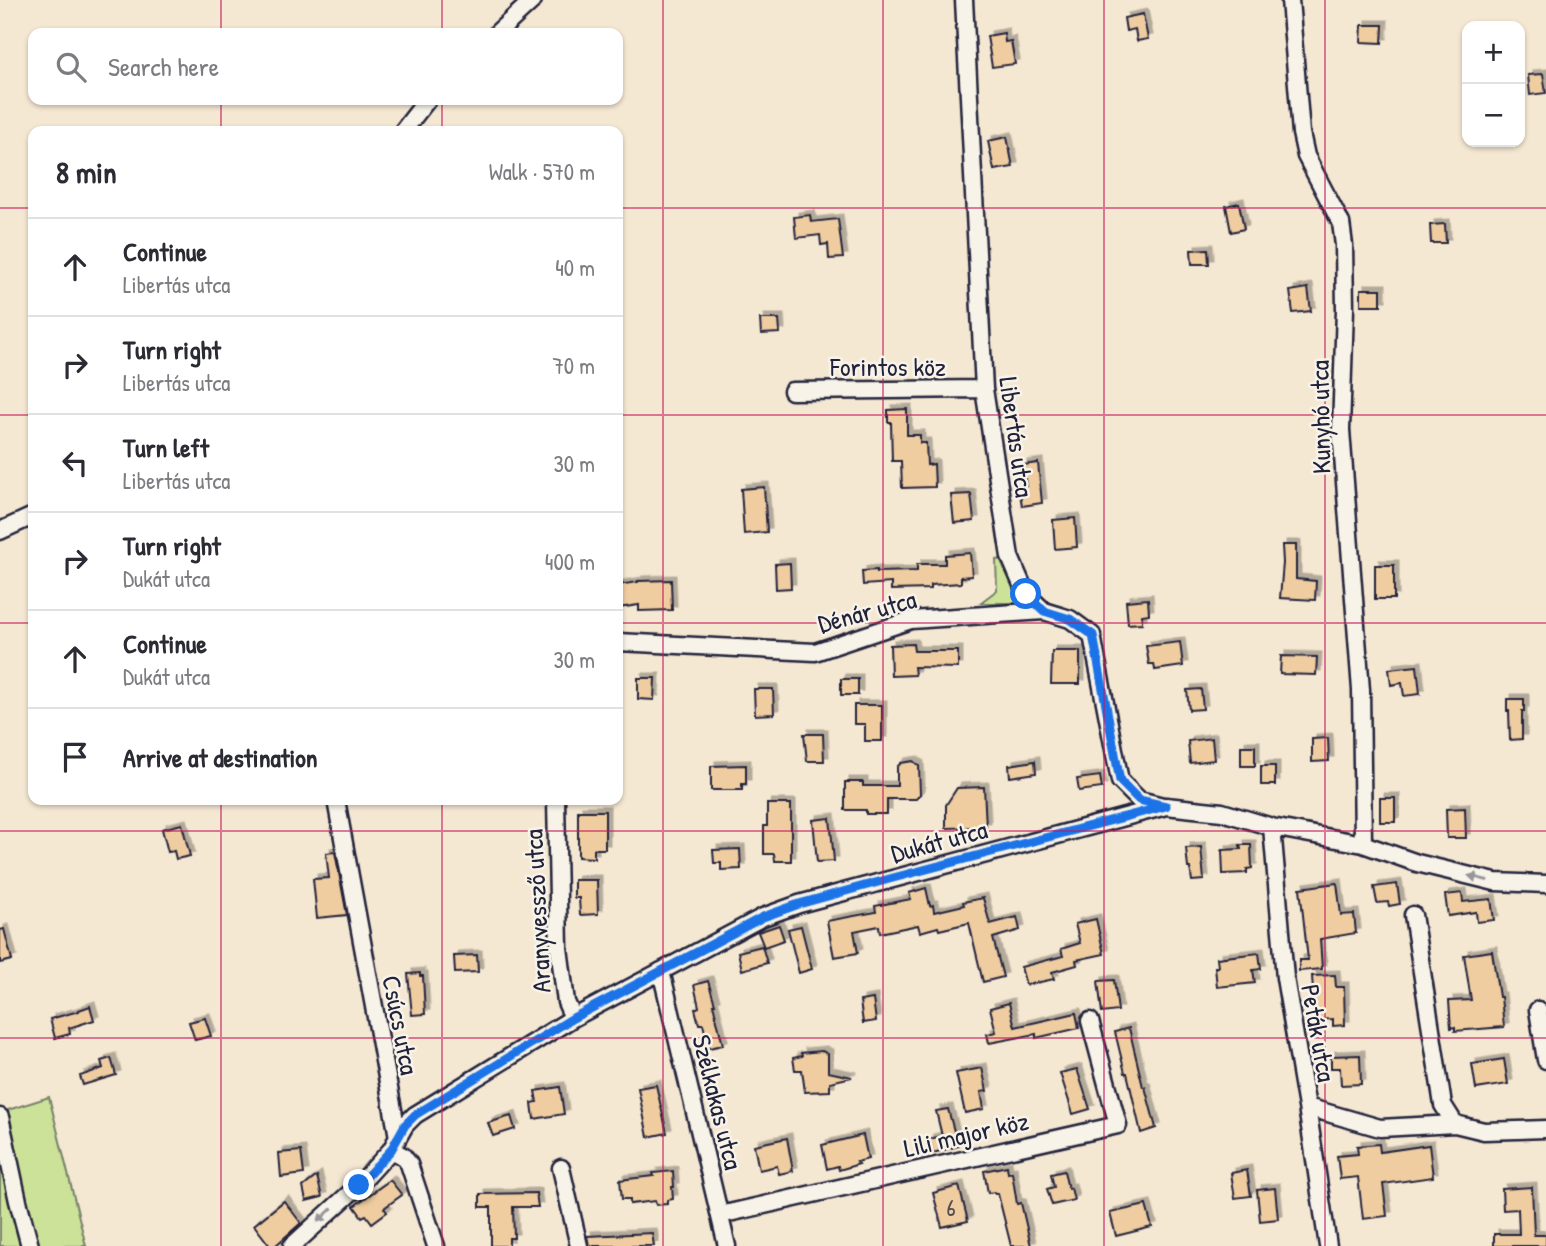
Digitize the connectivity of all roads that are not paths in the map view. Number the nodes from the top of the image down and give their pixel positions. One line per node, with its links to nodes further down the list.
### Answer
1 (533, 0): 4 (street)
2 (964, 0): 7 (street, Libertás utca)
3 (1290, 0): 17 (street, Kunyhó utca)
4 (502, 28)
5 (423, 105): 6 (street)
6 (407, 126)
7 (984, 390): 8 (street, Forintos köz); 11 (street, Libertás utca)
8 (792, 391)
9 (28, 518): 10 (street)
10 (0, 531)
11 (1044, 611): 12 (street, Dénár utca); 15 (street, Libertás utca)
12 (623, 642)
13 (337, 805): 29 (street, Csúcs utca)
14 (556, 805): 22 (street, Aranyvessző utca)
15 (1166, 806): 16 (street, Dukát utca); 20 (street, Dukát utca)
16 (1272, 827): 17 (street, Dukát utca); 25 (street, Peták utca)
17 (1363, 844): 18 (street, Dukát utca, one-way to 17)
18 (1546, 884)
19 (1413, 915): 27 (street)
20 (661, 971): 22 (street, Dukát utca); 31 (street, Szélkakas utca)
21 (1538, 1010): 24 (street)
22 (573, 1018): 29 (street, Dukát utca)
23 (1090, 1020): 31 (street, Lili major köz)
24 (1546, 1060)
25 (1307, 1107): 27 (street); 37 (street, Peták utca)
26 (0, 1117): 32 (street)
27 (1455, 1125): 28 (street)
28 (1546, 1129)
29 (394, 1143): 33 (street, Dukát utca, one-way to 33); 34 (street)
30 (561, 1168): 35 (street)
31 (720, 1215): 36 (street, Szélkakas utca)
32 (30, 1246)
33 (292, 1246)
34 (436, 1246)
35 (579, 1246)
36 (727, 1246)
37 (1328, 1246)

